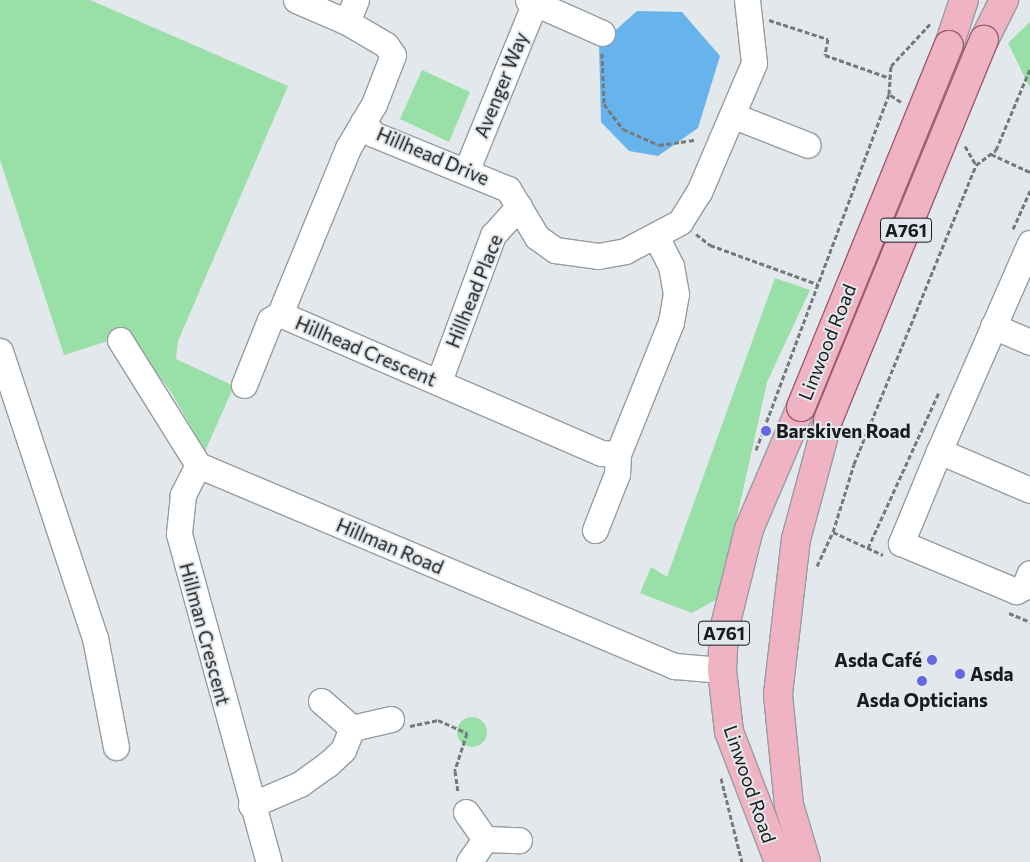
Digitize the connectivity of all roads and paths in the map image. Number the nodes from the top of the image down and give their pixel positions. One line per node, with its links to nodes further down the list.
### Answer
1 (296, 0): 6 (street, Hillhead Drive)
2 (964, 0): 38 (main road, Linwood Road / A761, bridge)
3 (1004, 0): 50 (main road, Linwood Road / A761, bridge)
4 (533, 1): 7 (street); 16 (street, Avenger Way)
5 (750, 9): 9 (path); 11 (street)
6 (352, 11): 12 (street, Hillhead Drive)
7 (602, 33): 13 (path)
8 (1030, 69): 15 (path)
9 (890, 78)
10 (890, 94): 22 (path)
11 (734, 116): 14 (street); 19 (street)
12 (363, 122): 16 (street, Hillhead Drive); 23 (street, Hillhead Crescent)
13 (698, 137)
14 (808, 145)
15 (991, 154): 17 (path); 37 (path)
16 (466, 169): 18 (street, Hillhead Drive)
17 (1030, 172)
18 (519, 206): 20 (street, Hillhead Drive); 28 (street, Hillhead Place)
19 (680, 222): 20 (street, Hillhead Drive); 22 (path)
20 (657, 238): 31 (street)
21 (1030, 243): 24 (street)
22 (817, 284): 32 (path)
23 (280, 314): 28 (street, Hillhead Crescent); 29 (street)
24 (993, 326): 26 (street); 30 (street)
25 (120, 340): 33 (street)
26 (1030, 342)
27 (0, 350): 42 (street)
28 (439, 381): 31 (street, Hillhead Crescent)
29 (244, 385)
30 (940, 451): 34 (street); 36 (street)
31 (618, 454): 35 (street)
32 (753, 460)
33 (198, 465): 38 (street, Hillman Road); 43 (street, Hillman Crescent)
34 (1030, 490)
35 (595, 530)
36 (1030, 573)
37 (815, 576)
38 (722, 670): 49 (main road, Linwood Road / A761)
39 (321, 701): 41 (street)
40 (391, 719): 41 (street); 44 (path)
41 (352, 728): 43 (street)
42 (116, 747)
43 (251, 805): 47 (street, Hillman Crescent)
44 (466, 812): 45 (street)
45 (485, 839): 46 (street); 48 (street)
46 (519, 840)
47 (269, 862)
48 (469, 862)
49 (779, 862)
50 (806, 862)

